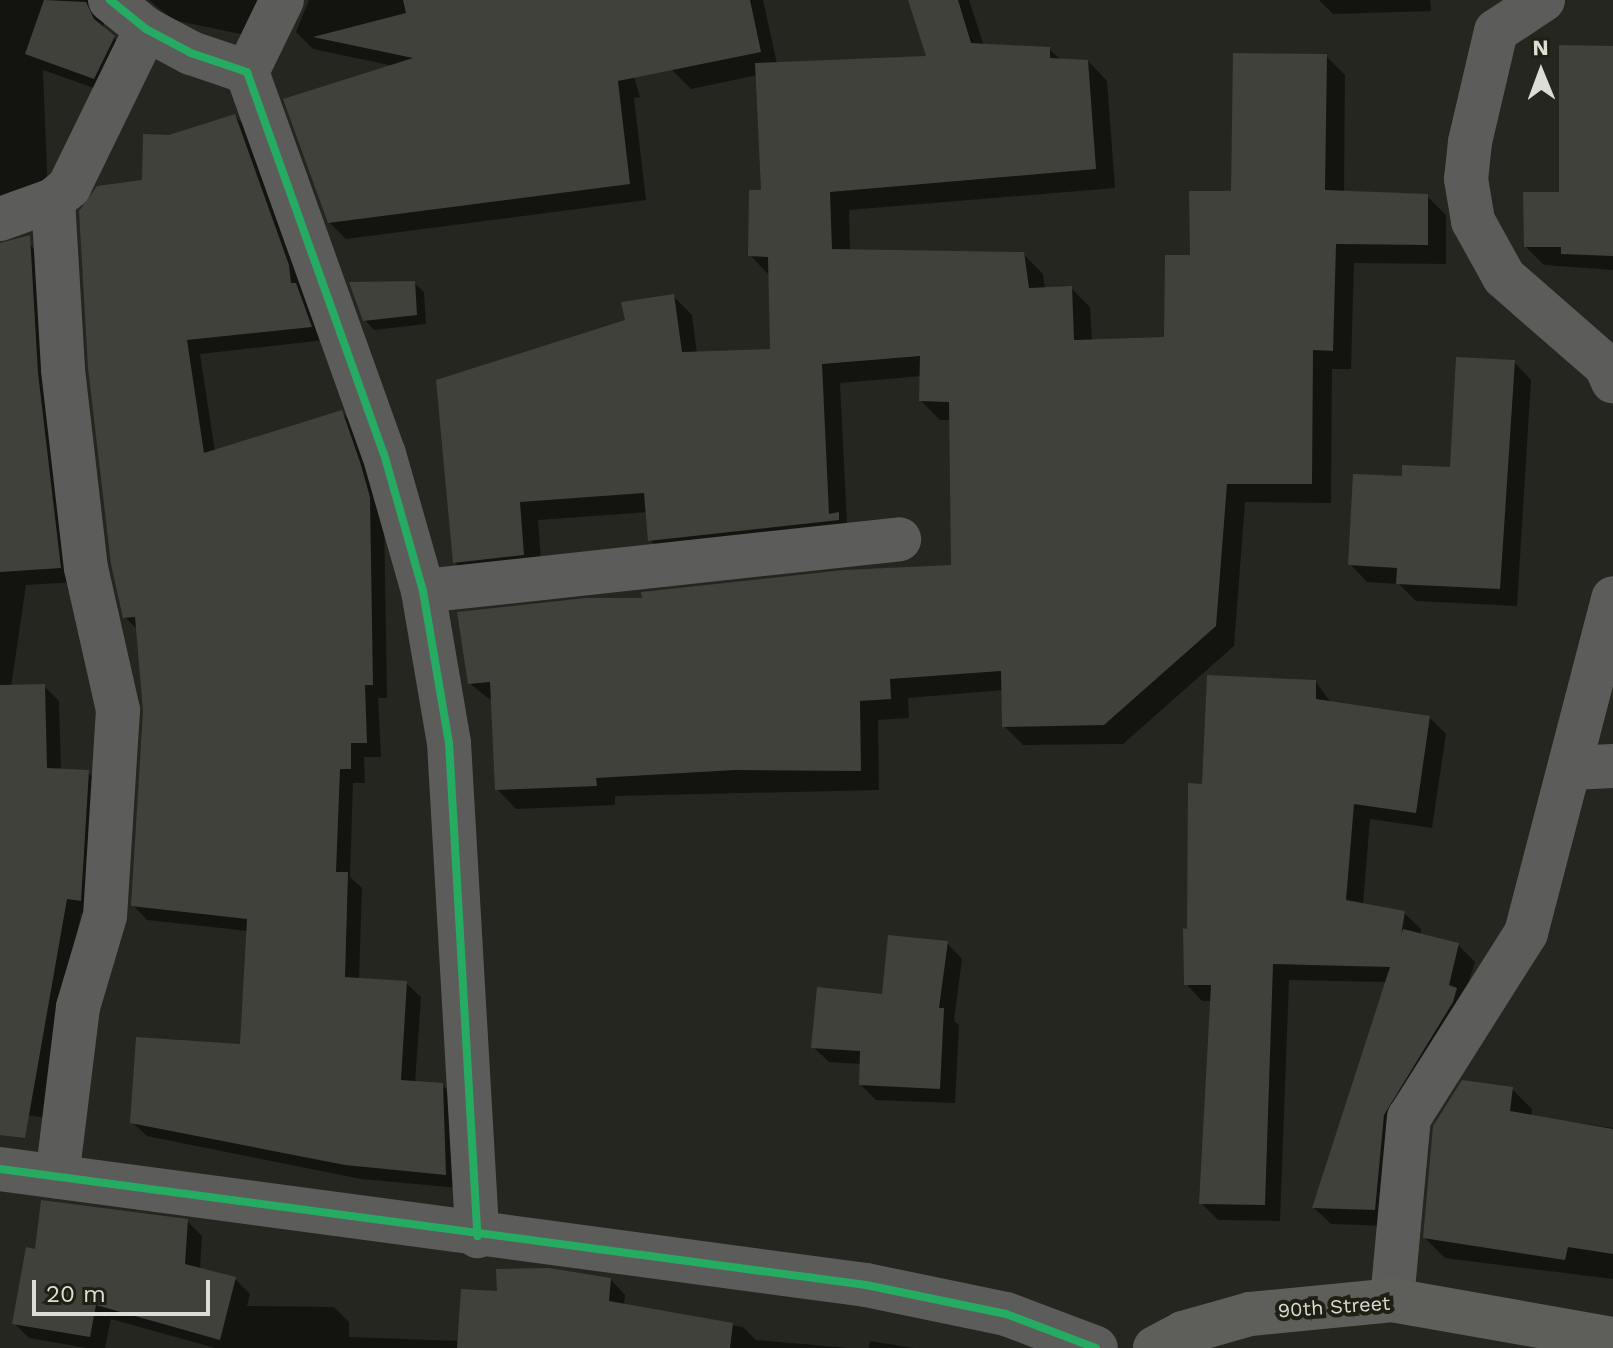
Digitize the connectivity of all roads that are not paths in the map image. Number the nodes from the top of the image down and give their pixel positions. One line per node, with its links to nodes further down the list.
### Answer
1 (110, 0): 4 (street)
2 (282, 0): 5 (street)
3 (1543, 0): 8 (street)
4 (146, 29): 5 (street); 6 (street)
5 (247, 72): 10 (street)
6 (53, 200): 7 (street); 14 (street)
7 (0, 219)
8 (1613, 382)
9 (899, 539): 10 (street)
10 (423, 591): 15 (street)
11 (1613, 598): 12 (street)
12 (1592, 767): 16 (street)
13 (0, 1169): 14 (street)
14 (57, 1177): 15 (street)
15 (477, 1236): 18 (street)
16 (1392, 1300): 17 (street, 90th Street); 19 (street, 90th Street)
17 (1613, 1339)
18 (1096, 1348)
19 (1155, 1348)

